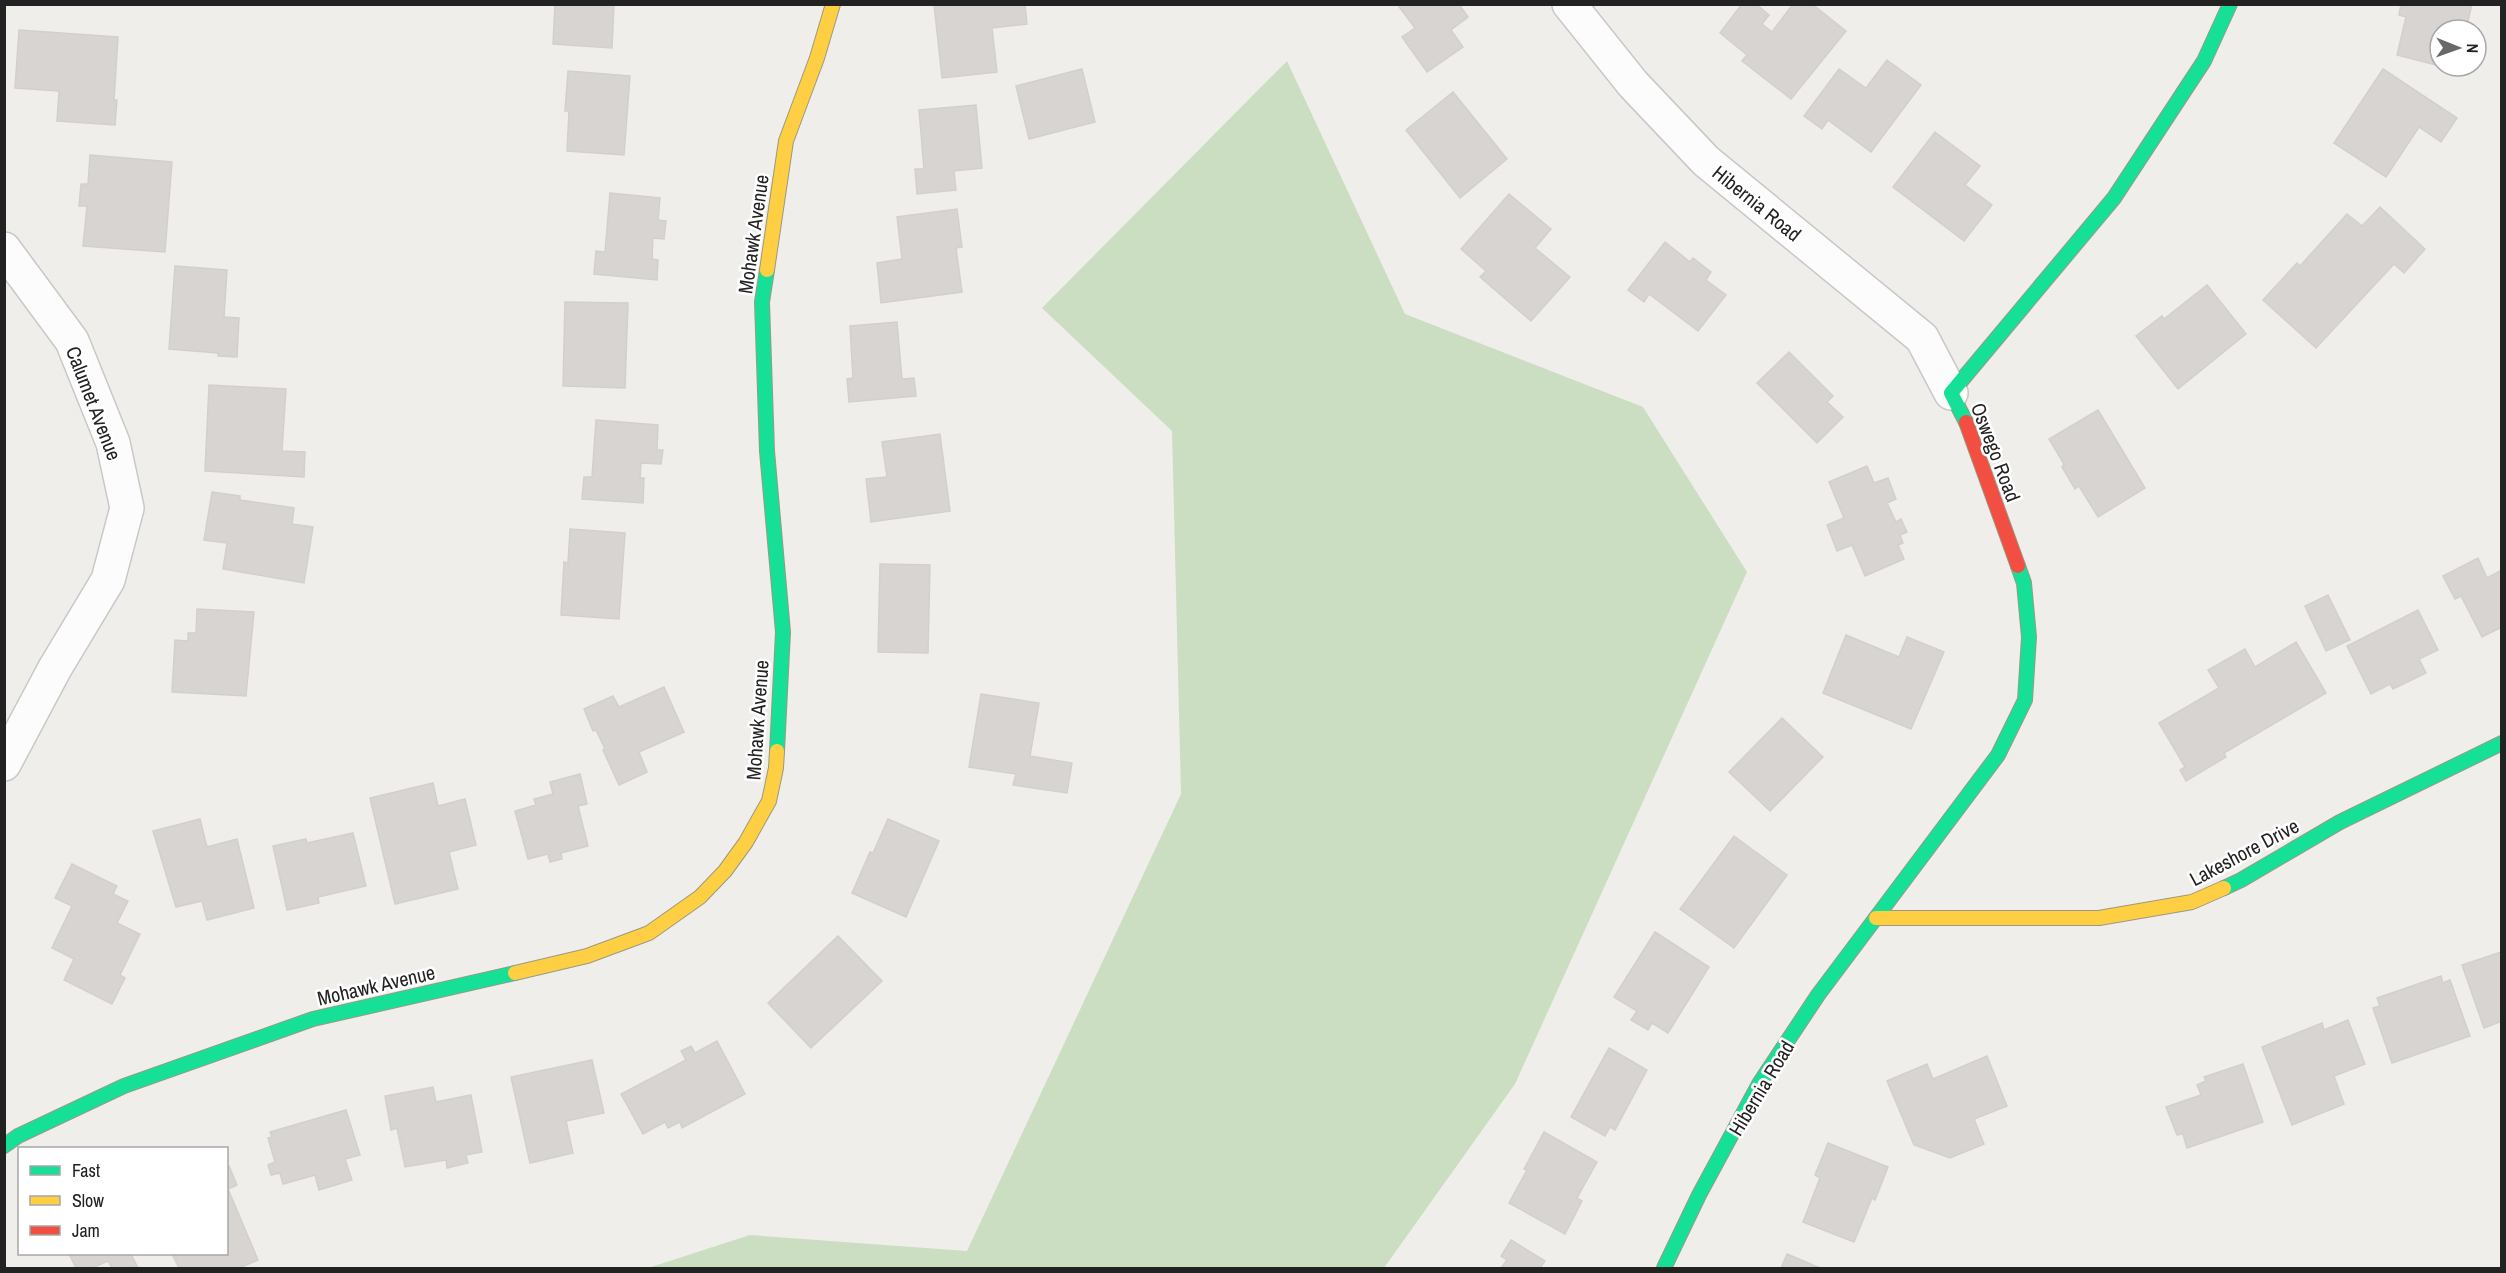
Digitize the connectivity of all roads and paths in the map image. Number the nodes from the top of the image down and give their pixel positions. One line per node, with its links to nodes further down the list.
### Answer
1 (833, 4): 9 (street, Mohawk Avenue)
2 (1569, 4): 5 (street, Hibernia Road)
3 (2230, 4): 5 (street, Oswego Road)
4 (4, 249): 7 (street, Calumet Avenue)
5 (1952, 393): 8 (street, Oswego Road)
6 (2502, 743): 8 (street, Lakeshore Drive)
7 (4, 764)
8 (1876, 918): 10 (street, Hibernia Road)
9 (4, 1146)
10 (1665, 1269)

